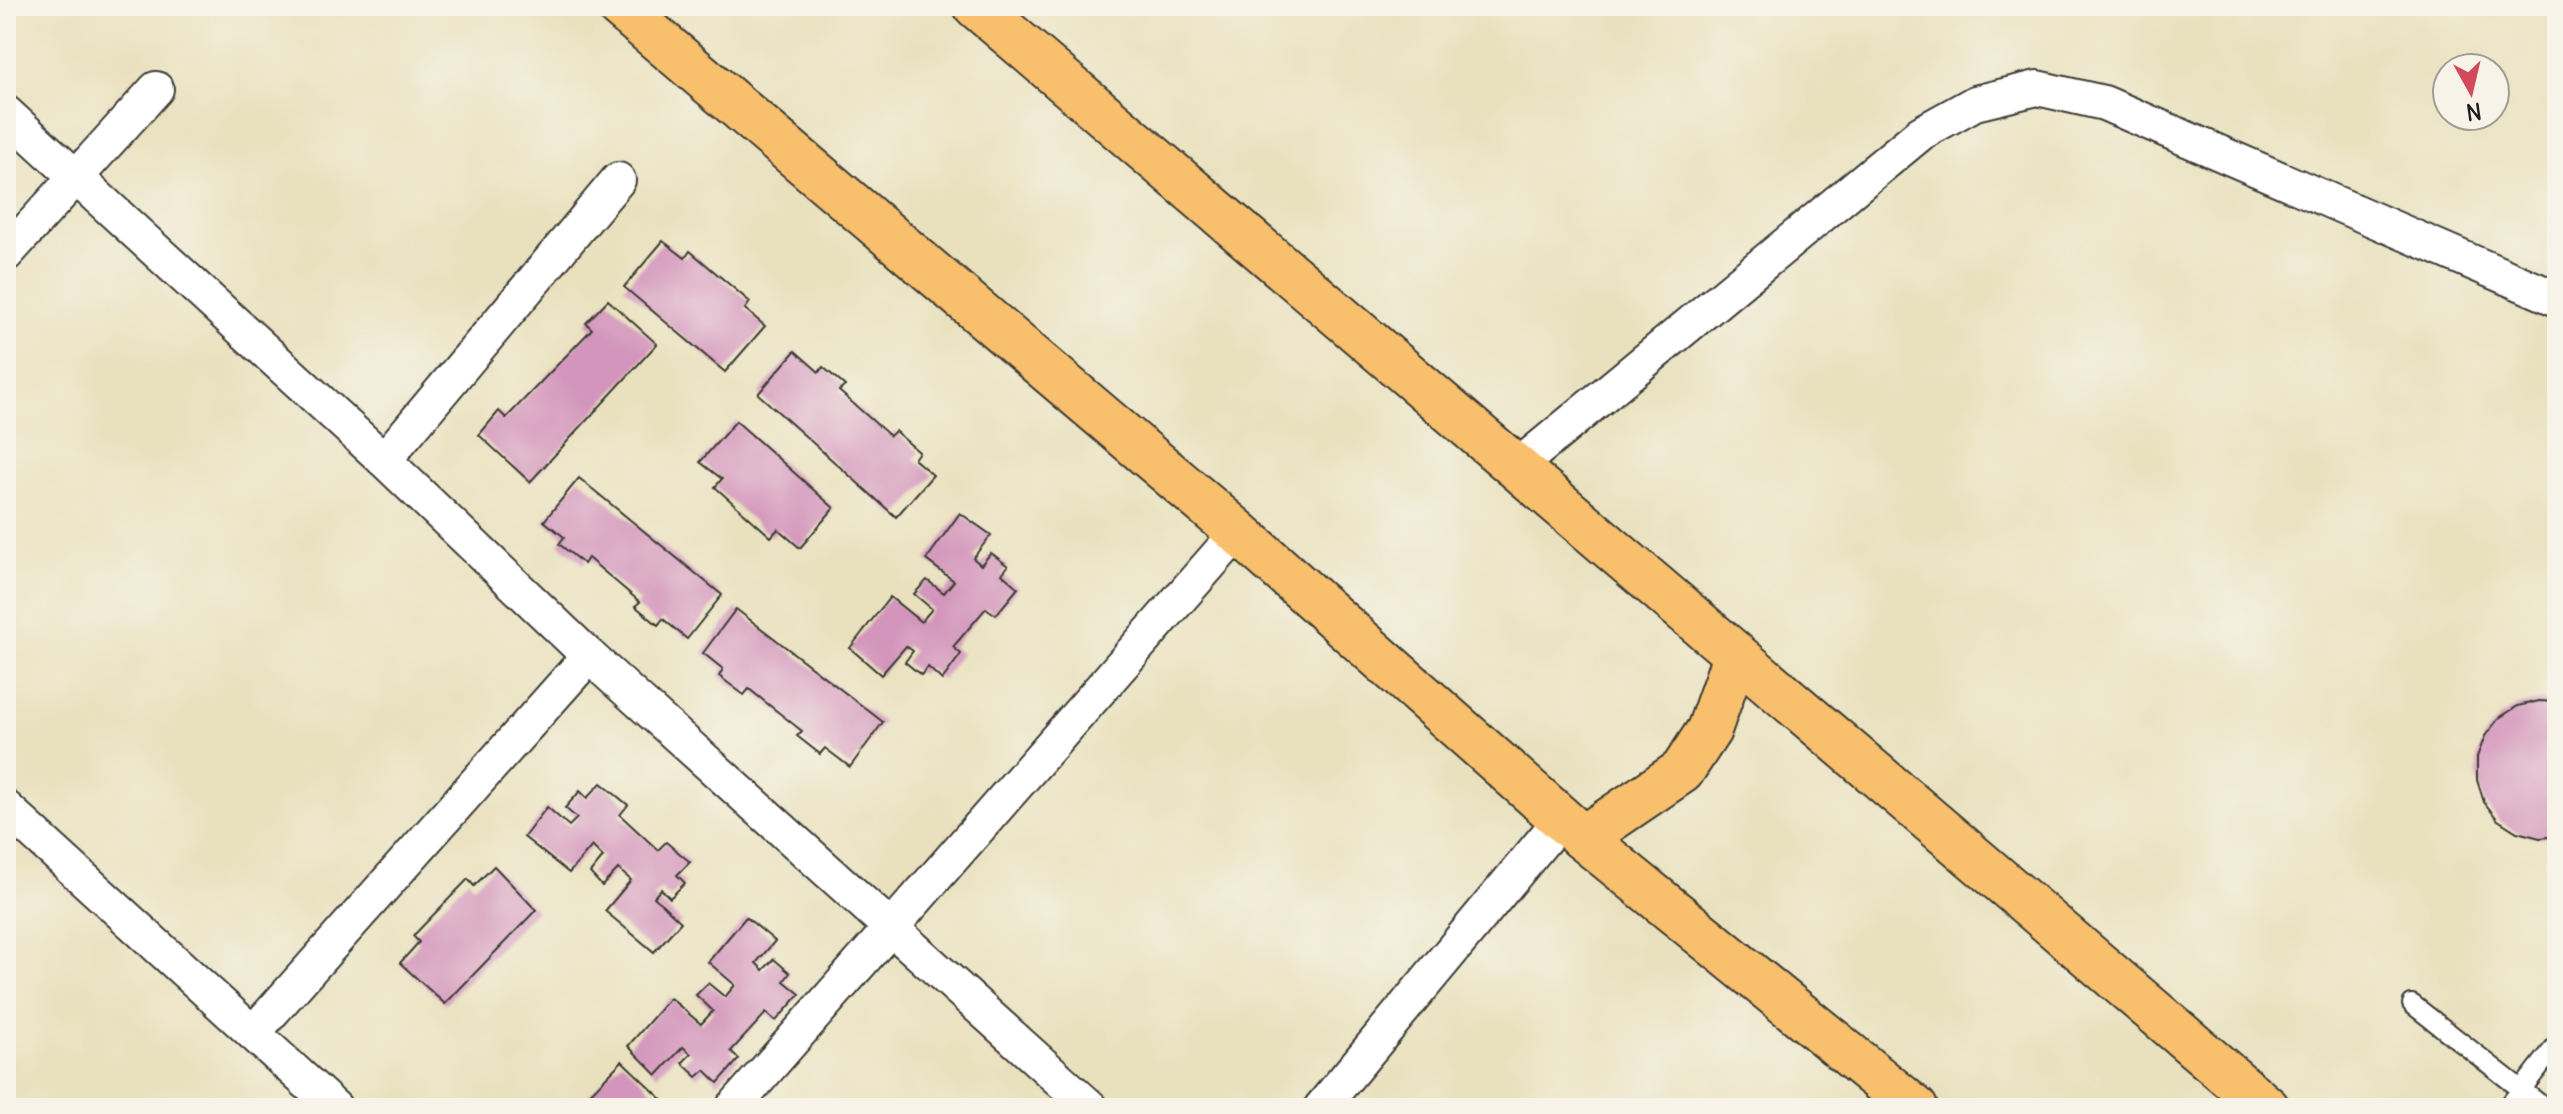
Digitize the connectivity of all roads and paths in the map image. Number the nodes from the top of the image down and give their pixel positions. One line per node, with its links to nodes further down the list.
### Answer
1 (619, 6): 11 (highway)
2 (976, 6): 10 (highway)
3 (156, 89): 5 (street)
4 (6, 113): 5 (street)
5 (75, 176): 7 (street); 9 (street)
6 (618, 180): 9 (street)
7 (6, 254)
8 (2557, 299): 10 (street)
9 (384, 460): 12 (street)
10 (1518, 466): 13 (highway)
11 (1238, 532): 15 (highway); 16 (street)
12 (589, 656): 16 (street); 18 (street)
13 (1735, 656): 15 (highway); 26 (highway)
14 (6, 808): 18 (street)
15 (1573, 828): 21 (highway); 25 (street)
16 (891, 929): 23 (street); 24 (street)
17 (2412, 1004): 20 (lane)
18 (253, 1033): 22 (street)
19 (2557, 1044): 20 (lane)
20 (2522, 1089): 27 (lane); 28 (lane)
21 (1908, 1106)
22 (335, 1108)
23 (733, 1108)
24 (1091, 1108)
25 (1321, 1108)
26 (2267, 1108)
27 (2507, 1108)
28 (2545, 1108)

